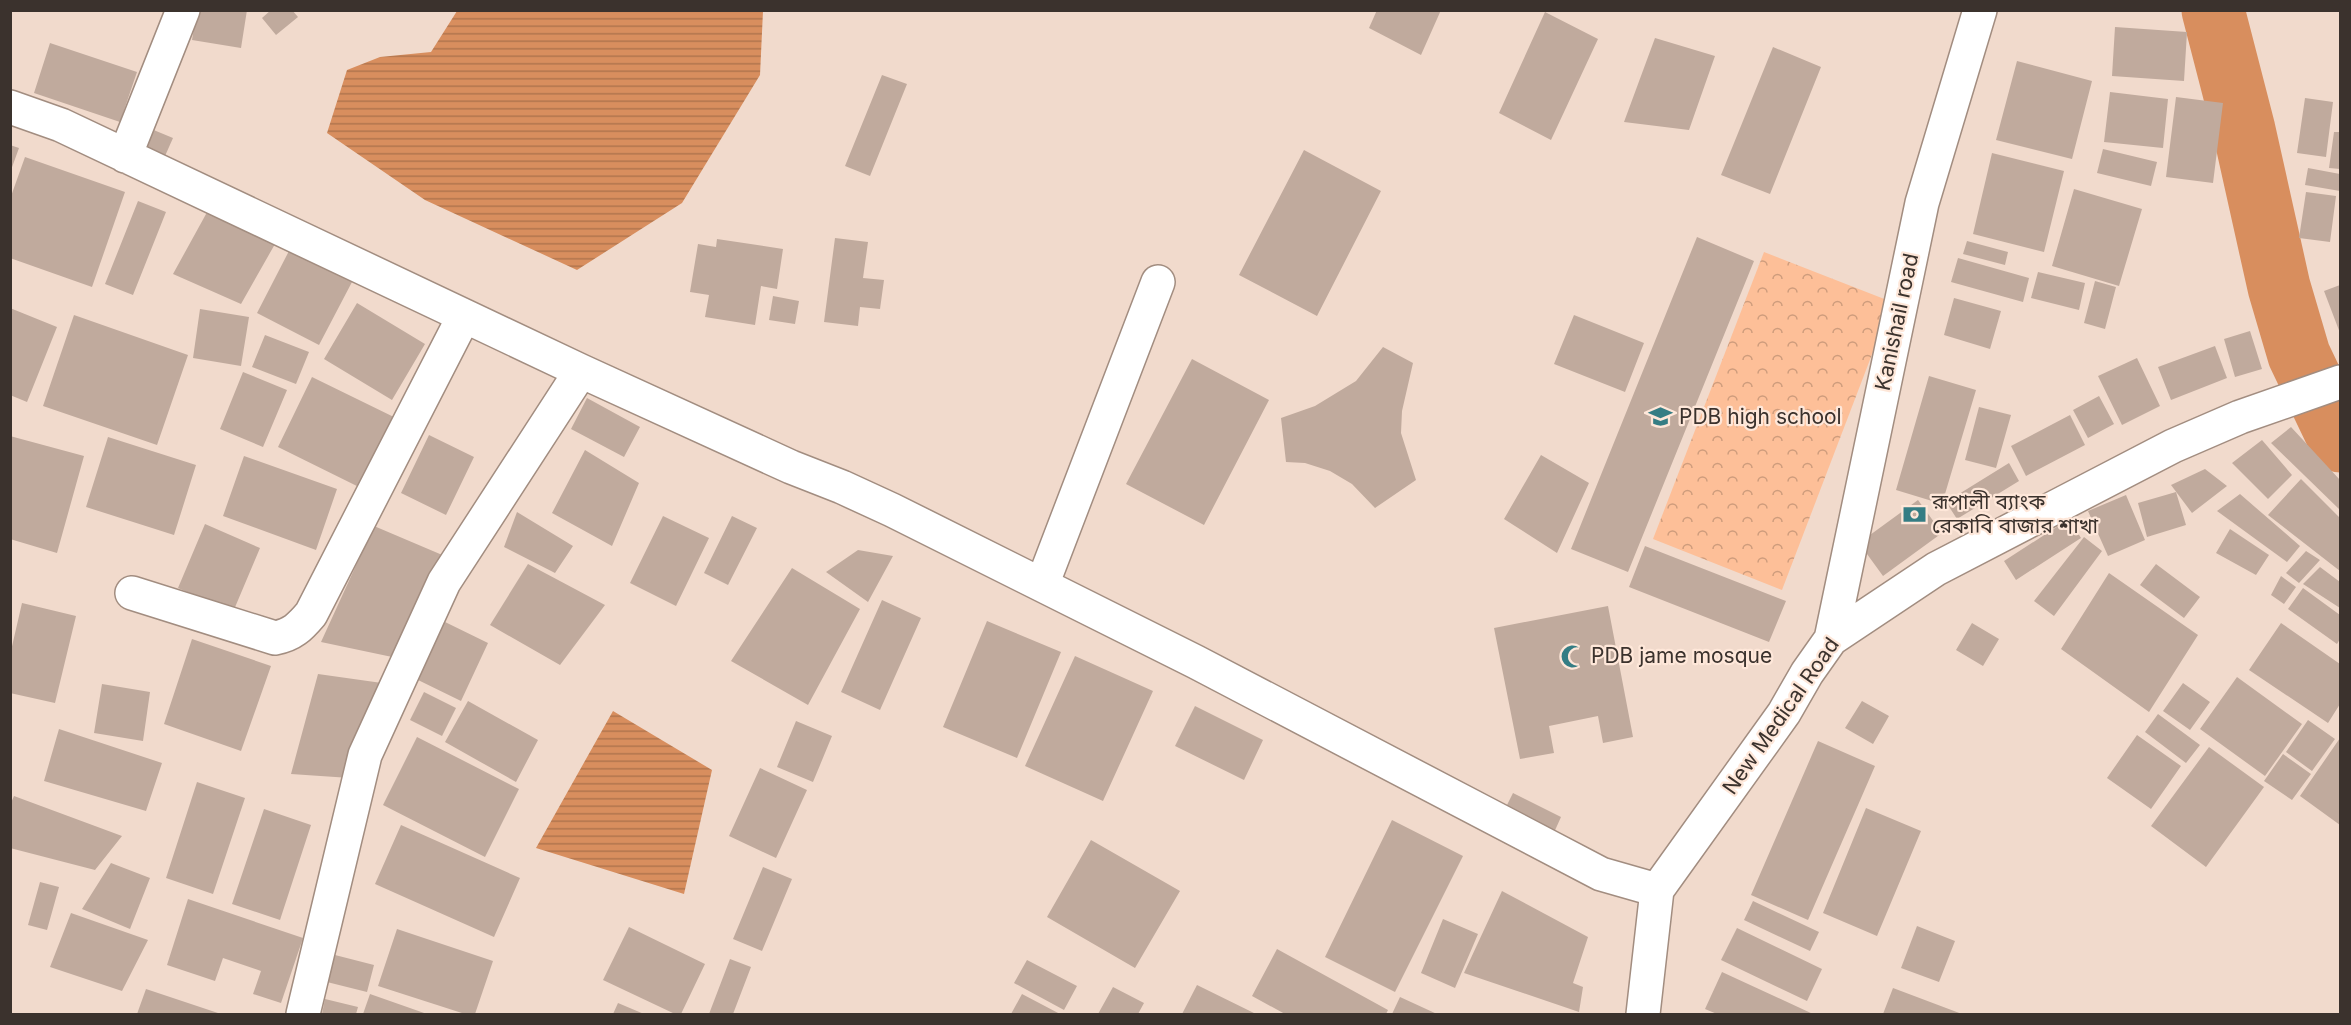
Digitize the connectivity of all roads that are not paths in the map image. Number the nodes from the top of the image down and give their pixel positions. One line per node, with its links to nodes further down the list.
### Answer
1 (183, 10): 4 (street)
2 (1980, 10): 11 (street, Kanishail road)
3 (10, 107): 4 (street)
4 (125, 156): 6 (street)
5 (1158, 282): 9 (street)
6 (464, 316): 7 (street); 10 (street)
7 (581, 371): 9 (street); 13 (street)
8 (2340, 382): 11 (street, New Medical Road)
9 (1042, 585): 12 (street)
10 (132, 593)
11 (1831, 639): 12 (street, New Medical Road)
12 (1657, 890): 14 (street, New Medical Road)
13 (303, 1014)
14 (1643, 1014)

